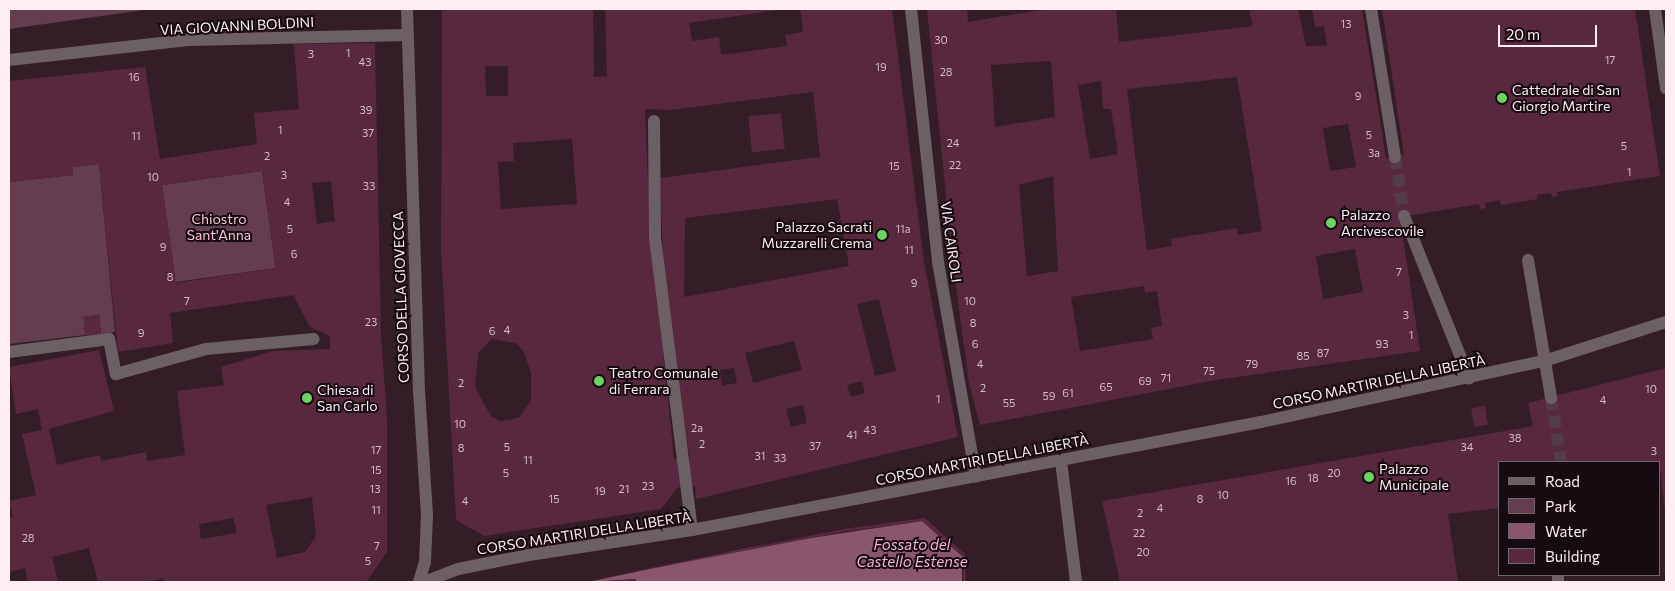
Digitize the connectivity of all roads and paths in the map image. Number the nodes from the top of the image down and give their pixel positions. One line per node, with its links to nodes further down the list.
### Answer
1 (407, 9): 5 (street, CORSO DELLA GIOVECCA)
2 (911, 9): 19 (street, VIA CAIROLI)
3 (1371, 9): 9 (street)
4 (1655, 9): 7 (street)
5 (407, 35): 6 (street, VIA GIOVANNI BOLDINI); 21 (street, CORSO DELLA GIOVECCA)
6 (9, 60)
7 (1666, 88)
8 (654, 121): 20 (street)
9 (1395, 157)
10 (1404, 216): 16 (street)
11 (1528, 260): 15 (street)
12 (1666, 322): 15 (street, CORSO MARTIRI DELLA LIBERTÀ)
13 (314, 339): 14 (street)
14 (9, 352)
15 (1544, 361): 16 (street, CORSO MARTIRI DELLA LIBERTÀ); 17 (street)
16 (1469, 378): 18 (street, CORSO MARTIRI DELLA LIBERTÀ)
17 (1551, 398)
18 (1061, 460): 19 (street, CORSO MARTIRI DELLA LIBERTÀ); 23 (street)
19 (976, 477): 20 (street, CORSO MARTIRI DELLA LIBERTÀ)
20 (692, 530): 22 (street, CORSO MARTIRI DELLA LIBERTÀ)
21 (420, 582)
22 (424, 582)
23 (1076, 582)

